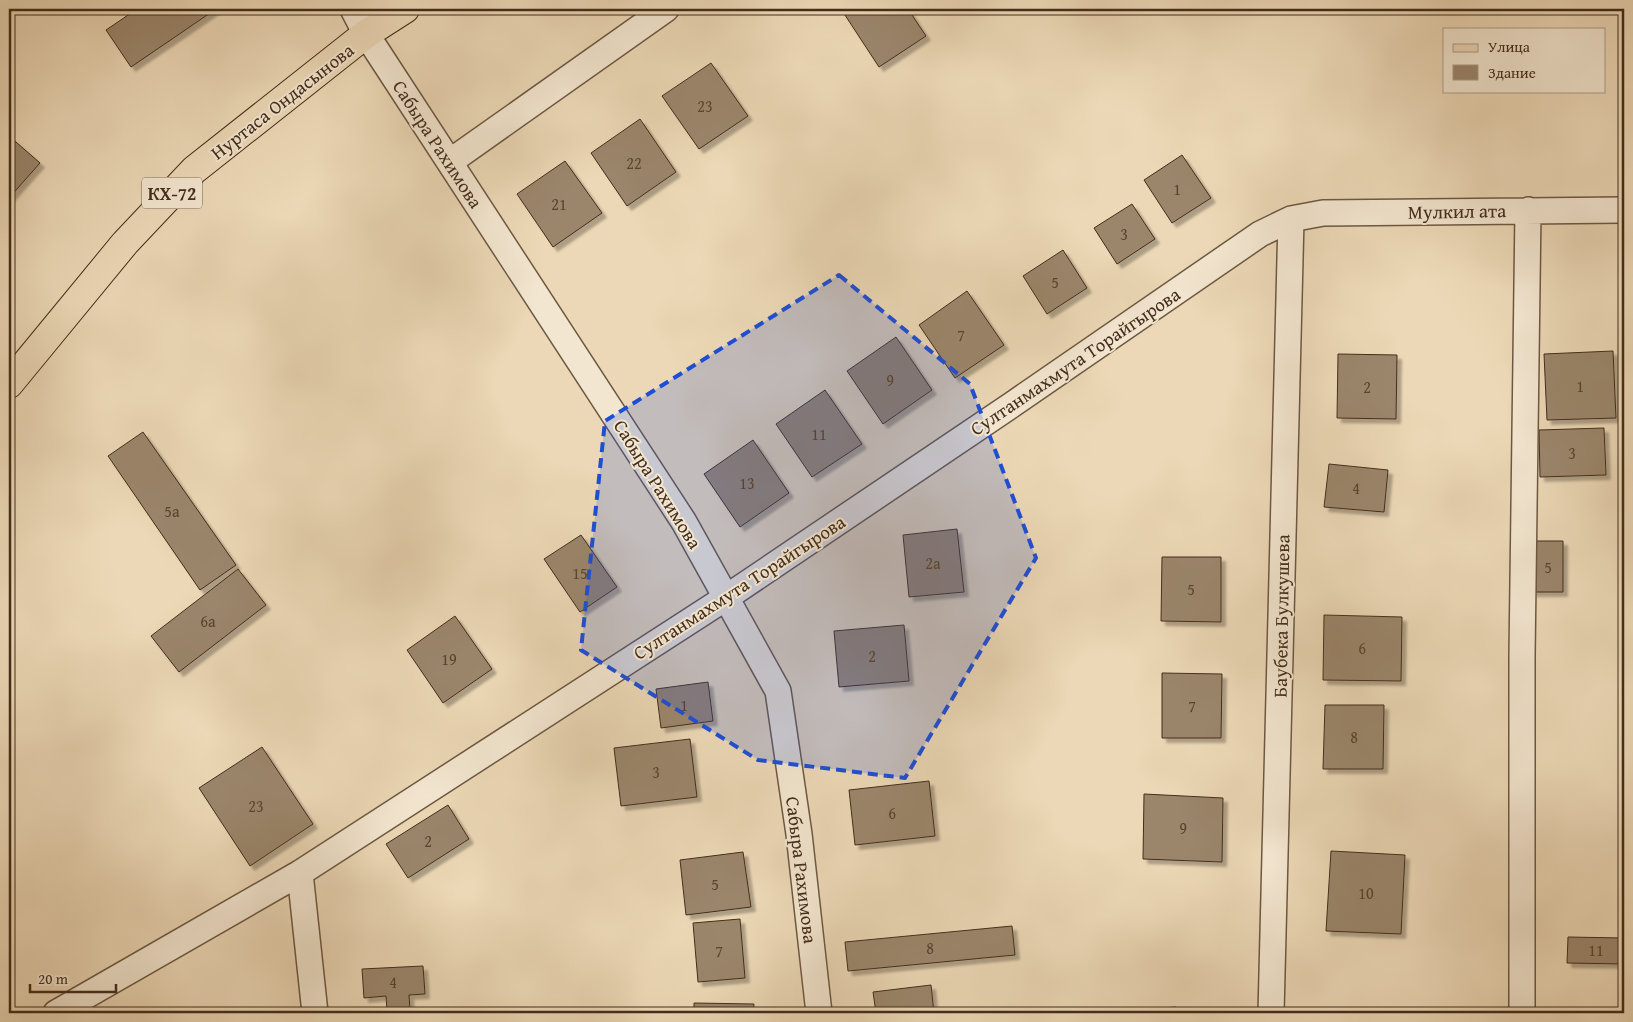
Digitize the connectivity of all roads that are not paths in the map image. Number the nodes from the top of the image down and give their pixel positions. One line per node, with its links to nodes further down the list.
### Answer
1 (353, 9): 4 (street, Сабыра Рахимова)
2 (405, 9): 4 (main road, Нуртаса Ондасынова / КХ-72)
3 (666, 9): 5 (street)
4 (366, 34): 5 (street, Сабыра Рахимова); 9 (main road, Нуртаса Ондасынова / КХ-72)
5 (451, 161): 10 (street, Сабыра Рахимова)
6 (1528, 210): 7 (street, Мулкил ата); 8 (street, Мулкил ата); 16 (street)
7 (1624, 210)
8 (1291, 219): 10 (street, Султанмахмута Торайгырова); 15 (street, Баубека Булкушева)
9 (9, 384)
10 (727, 597): 11 (street, Султанмахмута Торайгырова); 14 (street, Сабыра Рахимова)
11 (300, 873): 12 (street, Султанмахмута Торайгырова); 13 (street)
12 (56, 1013)
13 (315, 1013)
14 (820, 1013)
15 (1271, 1013)
16 (1522, 1013)

